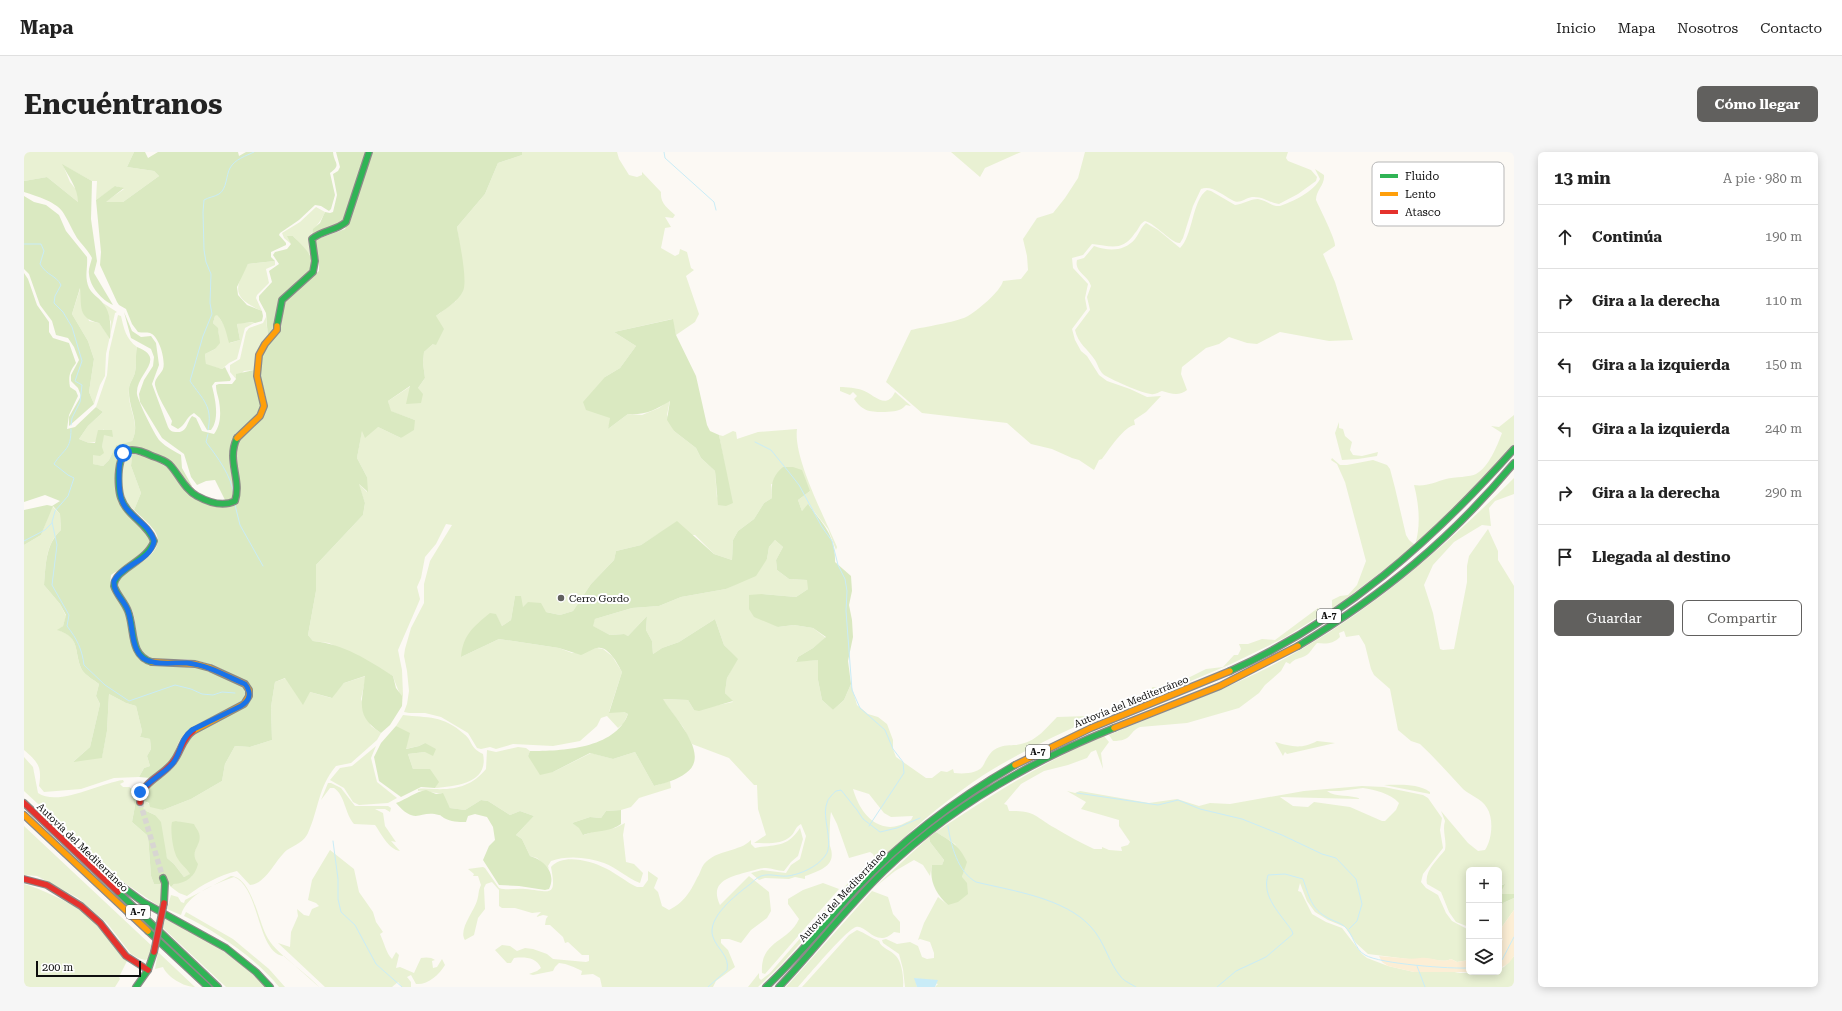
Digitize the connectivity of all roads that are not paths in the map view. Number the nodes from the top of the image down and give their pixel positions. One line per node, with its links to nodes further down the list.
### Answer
1 (369, 152): 4 (main road)
2 (1514, 449): 20 (main road, Autovía del Mediterráneo / A-7)
3 (1514, 463): 21 (main road, Autovía del Mediterráneo / A-7)
4 (140, 802)
5 (24, 803): 7 (main road, Autovía del Mediterráneo / A-7)
6 (24, 815): 10 (main road, Autovía del Mediterráneo / A-7)
7 (60, 836): 18 (main road, Autovía del Mediterráneo / A-7); 19 (main road)
8 (163, 878): 11 (main road, bridge)
9 (24, 879): 12 (main road)
10 (124, 910): 16 (main road); 17 (main road, Autovía del Mediterráneo / A-7)
11 (152, 959): 12 (main road); 13 (main road)
12 (136, 962): 13 (main road); 14 (main road)
13 (148, 970): 14 (main road)
14 (142, 978): 15 (main road)
15 (136, 987)
16 (202, 987)
17 (208, 987)
18 (218, 987)
19 (270, 987)
20 (766, 987)
21 (779, 987)

